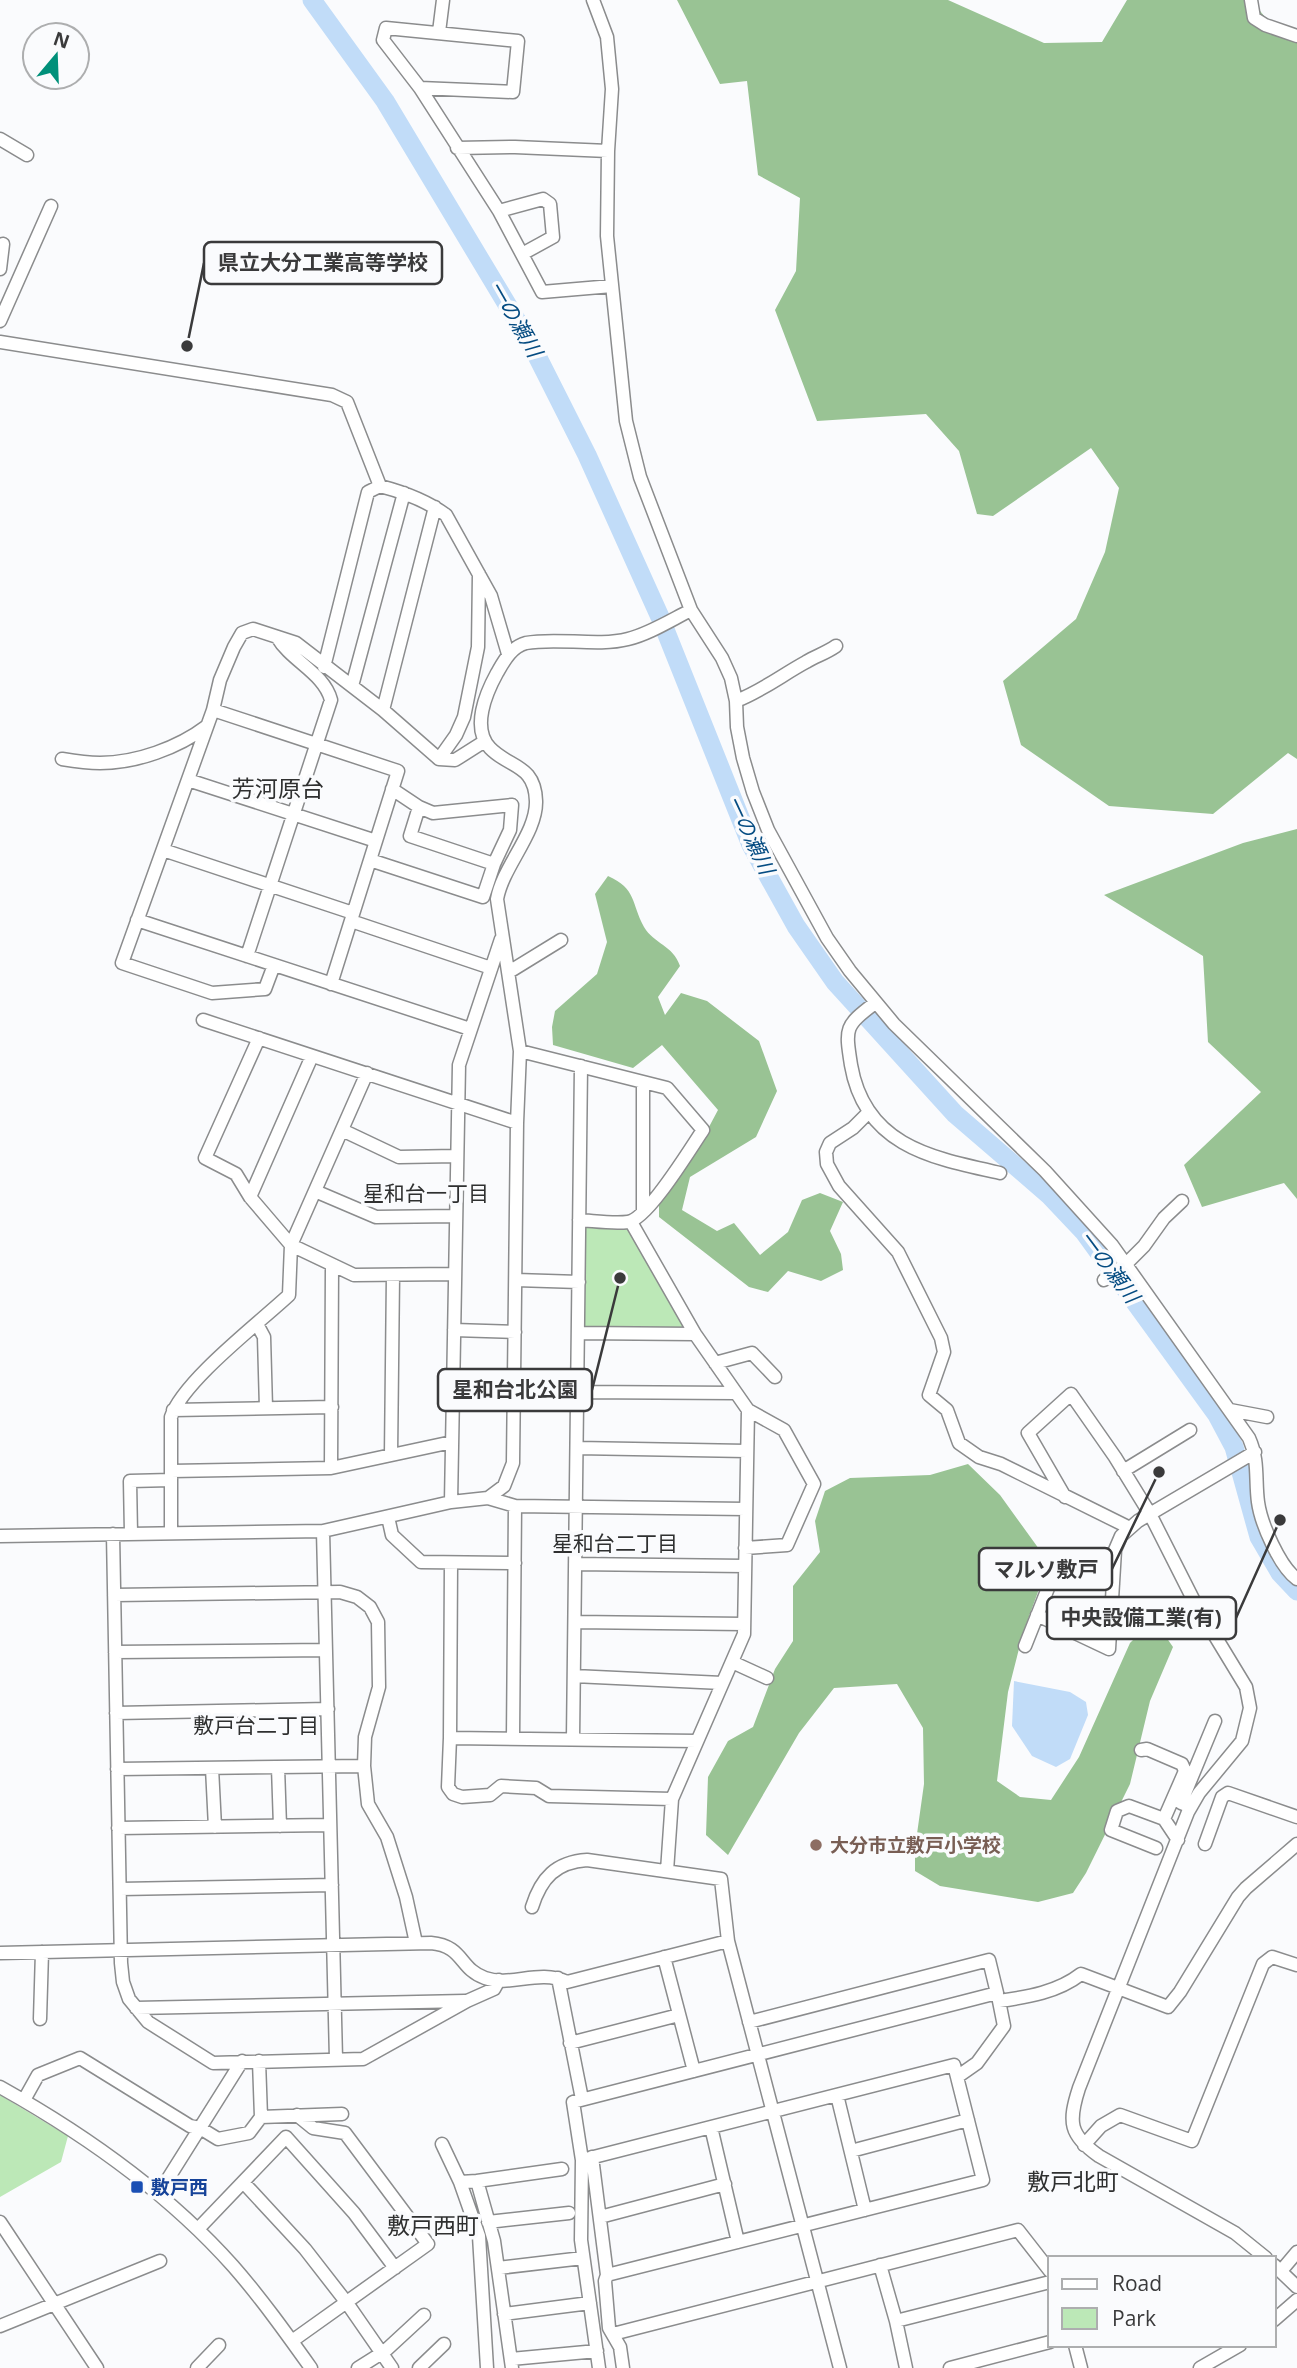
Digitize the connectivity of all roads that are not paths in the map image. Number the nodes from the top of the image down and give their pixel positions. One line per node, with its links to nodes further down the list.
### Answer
1 (443, 0): 4 (street)
2 (593, 0): 9 (street)
3 (1251, 0): 5 (street)
4 (439, 32): 6 (street); 6 (street)
5 (1297, 36)
6 (420, 88): 8 (street)
7 (0, 139): 10 (street)
8 (457, 148): 9 (street); 12 (street)
9 (608, 151): 16 (street)
10 (27, 155)
11 (51, 206): 17 (street)
12 (499, 211): 14 (street); 14 (street)
13 (3, 244): 15 (street)
14 (522, 254): 16 (street)
15 (0, 269)
16 (612, 286): 23 (street)
17 (0, 321)
18 (0, 342): 19 (street)
19 (380, 486): 20 (street); 27 (street)
20 (404, 493): 21 (street); 28 (street)
21 (435, 507): 22 (street); 31 (street)
22 (479, 573): 26 (street); 35 (street)
23 (686, 613): 26 (street); 29 (street)
24 (277, 637): 27 (street); 30 (street); 34 (street)
25 (836, 646): 29 (street)
26 (508, 654): 33 (street)
27 (324, 667): 28 (street)
28 (352, 686): 31 (street)
29 (736, 701): 57 (street)
30 (213, 710): 32 (street); 34 (street)
31 (383, 710): 35 (street)
32 (207, 726): 36 (street); 37 (street)
33 (485, 741): 35 (street); 46 (street)
34 (316, 744): 38 (street); 40 (street)
35 (439, 759)
36 (62, 760)
37 (188, 780): 40 (street); 42 (street)
38 (392, 789): 39 (street); 41 (street)
39 (419, 807): 44 (street); 44 (street)
40 (293, 814): 41 (street); 45 (street)
41 (376, 841): 43 (street)
42 (163, 849): 45 (street); 49 (street)
43 (370, 860): 47 (street); 48 (street)
44 (494, 864): 47 (street)
45 (270, 885): 48 (street); 52 (street)
46 (498, 895): 47 (street); 50 (street)
47 (483, 897)
48 (355, 918): 54 (street); 56 (street)
49 (137, 920): 52 (street); 53 (street)
50 (502, 938): 54 (street); 55 (street)
51 (561, 940): 55 (street)
52 (247, 956): 53 (street)
53 (274, 965): 56 (street)
54 (491, 968): 59 (street)
55 (509, 972): 61 (street)
56 (331, 984): 59 (street)
57 (872, 1005): 67 (street); 80 (street)
58 (203, 1020): 60 (street)
59 (470, 1029): 66 (street)
60 (259, 1038): 62 (street); 73 (street)
61 (520, 1051): 63 (street); 68 (street)
62 (312, 1056): 64 (street); 73 (street)
63 (581, 1066): 65 (street); 77 (street)
64 (367, 1073): 66 (street); 69 (street)
65 (643, 1082): 75 (street); 75 (street)
66 (457, 1103): 68 (street); 70 (street)
67 (869, 1112): 71 (street); 111 (street)
68 (517, 1123): 85 (street)
69 (342, 1130): 70 (street); 72 (street)
70 (456, 1156): 76 (street)
71 (1000, 1173)
72 (315, 1191): 76 (street); 79 (street)
73 (250, 1197): 79 (street)
74 (1181, 1201): 80 (street)
75 (643, 1212): 78 (street)
76 (455, 1216): 82 (street)
77 (579, 1220): 78 (street); 86 (street)
78 (631, 1222): 91 (street)
79 (290, 1245): 81 (street); 87 (street)
80 (1124, 1265): 84 (street); 100 (street)
81 (332, 1266): 83 (street); 96 (street)
82 (454, 1274): 83 (street); 88 (street)
83 (393, 1275): 107 (street)
84 (1106, 1278)
85 (516, 1280): 86 (street); 89 (street)
86 (579, 1282): 90 (street)
87 (257, 1324): 97 (street); 98 (street)
88 (454, 1330): 89 (street); 103 (street)
89 (515, 1332): 112 (street)
90 (578, 1333): 91 (street); 94 (street)
91 (695, 1334): 92 (street)
92 (716, 1363): 93 (street); 95 (street)
93 (775, 1377)
94 (577, 1392): 95 (street); 104 (street)
95 (736, 1393): 99 (street)
96 (332, 1407): 97 (street); 108 (street)
97 (267, 1408): 98 (street)
98 (173, 1410): 110 (street)
99 (748, 1410): 105 (street); 125 (street)
100 (1230, 1410): 101 (street); 106 (street)
101 (1267, 1417)
102 (1190, 1430): 109 (street)
103 (452, 1442): 107 (street); 113 (street)
104 (577, 1448): 105 (street); 115 (street)
105 (747, 1451): 116 (street)
106 (1252, 1453): 117 (street); 130 (street)
107 (391, 1455): 108 (street)
108 (331, 1468): 110 (street)
109 (1123, 1471): 111 (street); 117 (street)
110 (171, 1475): 121 (street); 122 (street)
111 (1065, 1497): 119 (street)
112 (488, 1498): 113 (street); 114 (street)
113 (452, 1502): 118 (street)
114 (515, 1506): 115 (street); 127 (street)
115 (576, 1507): 116 (street); 128 (street)
116 (746, 1509): 125 (street)
117 (1150, 1514): 119 (street); 158 (street)
118 (388, 1517): 120 (street); 126 (street)
119 (1130, 1528): 131 (street)
120 (323, 1531): 121 (street); 132 (street)
121 (171, 1532): 122 (street)
122 (131, 1533): 123 (street)
123 (113, 1534): 124 (street); 133 (street)
124 (0, 1536)
125 (746, 1548): 129 (street)
126 (451, 1563): 127 (street); 147 (street)
127 (514, 1563): 148 (street)
128 (575, 1564): 129 (street); 135 (street)
129 (745, 1566): 136 (street)
130 (1297, 1579)
131 (1113, 1584): 134 (street); 134 (street)
132 (325, 1592): 133 (street); 138 (street); 152 (street)
133 (114, 1595): 139 (street)
134 (1037, 1615): 137 (street)
135 (575, 1622): 136 (street); 141 (street)
136 (744, 1623): 140 (street)
137 (1025, 1646)
138 (326, 1650): 139 (street); 144 (street)
139 (115, 1652): 145 (street)
140 (732, 1662): 142 (street); 143 (street)
141 (574, 1676): 143 (street); 149 (street)
142 (767, 1678)
143 (722, 1683): 150 (street)
144 (328, 1709): 145 (street); 154 (street)
145 (116, 1713): 156 (street)
146 (1215, 1721): 158 (street)
147 (450, 1738): 148 (street); 157 (street)
148 (513, 1738): 149 (street)
149 (573, 1739): 150 (street)
150 (697, 1741): 157 (street)
151 (1141, 1750): 160 (street)
152 (364, 1766): 154 (street); 174 (street)
153 (278, 1767): 154 (street); 155 (street); 162 (street)
154 (329, 1767): 161 (street)
155 (212, 1768): 156 (street); 163 (street)
156 (117, 1769): 164 (street)
157 (672, 1799): 169 (street)
158 (1191, 1807): 165 (street)
159 (1297, 1817): 166 (street)
160 (1164, 1819): 165 (street); 168 (street)
161 (331, 1825): 162 (street); 170 (street)
162 (280, 1826): 163 (street)
163 (215, 1827): 164 (street)
164 (118, 1828): 171 (street)
165 (1178, 1840): 183 (street)
166 (1205, 1844)
167 (1297, 1844): 183 (street)
168 (1156, 1849)
169 (667, 1871): 172 (street); 173 (street)
170 (332, 1885): 171 (street); 175 (street)
171 (120, 1889): 176 (street)
172 (532, 1907)
173 (728, 1941): 179 (street); 189 (street)
174 (416, 1943): 175 (street); 182 (street)
175 (333, 1945): 176 (street); 185 (street)
176 (121, 1950): 178 (street); 186 (street)
177 (0, 1952): 178 (street)
178 (42, 1952): 188 (street)
179 (664, 1957): 181 (street); 187 (street)
180 (1297, 1965): 209 (street)
181 (558, 1978): 182 (street); 190 (street)
182 (499, 1980): 184 (street)
183 (1118, 1987): 196 (street); 209 (street)
184 (467, 2001): 185 (street); 192 (street)
185 (335, 2003): 186 (street); 192 (street)
186 (136, 2008): 193 (street)
187 (679, 2015): 190 (street); 195 (street)
188 (40, 2019)
189 (749, 2022): 191 (street); 191 (street)
190 (570, 2043): 199 (street)
191 (758, 2054): 195 (street); 201 (street)
192 (336, 2059): 194 (street)
193 (242, 2061): 194 (street); 207 (street)
194 (260, 2061): 204 (street)
195 (694, 2071): 199 (street)
196 (957, 2077): 198 (street); 205 (street)
197 (0, 2087): 200 (street)
198 (837, 2095): 201 (street); 210 (street)
199 (582, 2099): 211 (street)
200 (24, 2100): 207 (street); 217 (street)
201 (772, 2111): 206 (street); 223 (street)
202 (342, 2114): 203 (street)
203 (297, 2115): 204 (street); 231 (street)
204 (261, 2117): 207 (street)
205 (968, 2120): 210 (street); 218 (street)
206 (711, 2127): 211 (street); 216 (street)
207 (200, 2128): 217 (street)
208 (442, 2144): 215 (street)
209 (1084, 2145): 227 (street)
210 (851, 2151): 218 (street)
211 (587, 2158): 220 (street); 228 (street)
212 (562, 2169): 213 (street)
213 (477, 2181): 215 (street); 222 (street)
214 (243, 2182): 224 (street); 231 (street); 241 (street)
215 (460, 2182): 264 (street)
216 (724, 2184): 220 (street); 225 (street)
217 (159, 2193): 224 (street)
218 (865, 2210): 223 (street)
219 (569, 2213): 222 (street)
220 (600, 2217): 235 (street)
221 (0, 2222): 242 (street)
222 (488, 2222): 234 (street)
223 (802, 2225): 225 (street); 236 (street)
224 (198, 2229): 249 (street)
225 (738, 2242): 235 (street)
226 (1297, 2252): 233 (street)
227 (1263, 2256)
228 (583, 2258): 234 (street); 240 (street)
229 (160, 2261): 242 (street)
230 (880, 2265): 232 (street); 236 (street); 246 (street)
231 (395, 2268): 241 (street)
232 (1048, 2268)
233 (1277, 2268): 238 (street)
234 (498, 2269): 243 (street)
235 (607, 2275): 248 (street)
236 (817, 2281): 248 (street); 267 (street)
237 (1048, 2283): 246 (street)
238 (1297, 2287)
239 (1297, 2301): 245 (street)
240 (590, 2302): 243 (street); 255 (street)
241 (347, 2303): 249 (street); 256 (street)
242 (54, 2304): 247 (street); 258 (street)
243 (505, 2314): 257 (street)
244 (424, 2315): 256 (street)
245 (1276, 2318)
246 (896, 2321): 268 (street)
247 (0, 2326)
248 (613, 2334): 266 (street)
249 (292, 2341): 260 (street)
250 (1048, 2343): 269 (street)
251 (444, 2344): 263 (street)
252 (219, 2345): 259 (street)
253 (1075, 2347): 270 (street)
254 (1237, 2347): 271 (street)
255 (597, 2351): 257 (street); 265 (street)
256 (381, 2352): 261 (street); 262 (street)
257 (511, 2364)
258 (97, 2368)
259 (197, 2368)
260 (311, 2368)
261 (358, 2368)
262 (392, 2368)
263 (419, 2368)
264 (487, 2368)
265 (599, 2368)
266 (623, 2368)
267 (839, 2368)
268 (906, 2368)
269 (950, 2368)
270 (1081, 2368)
271 (1200, 2368)

